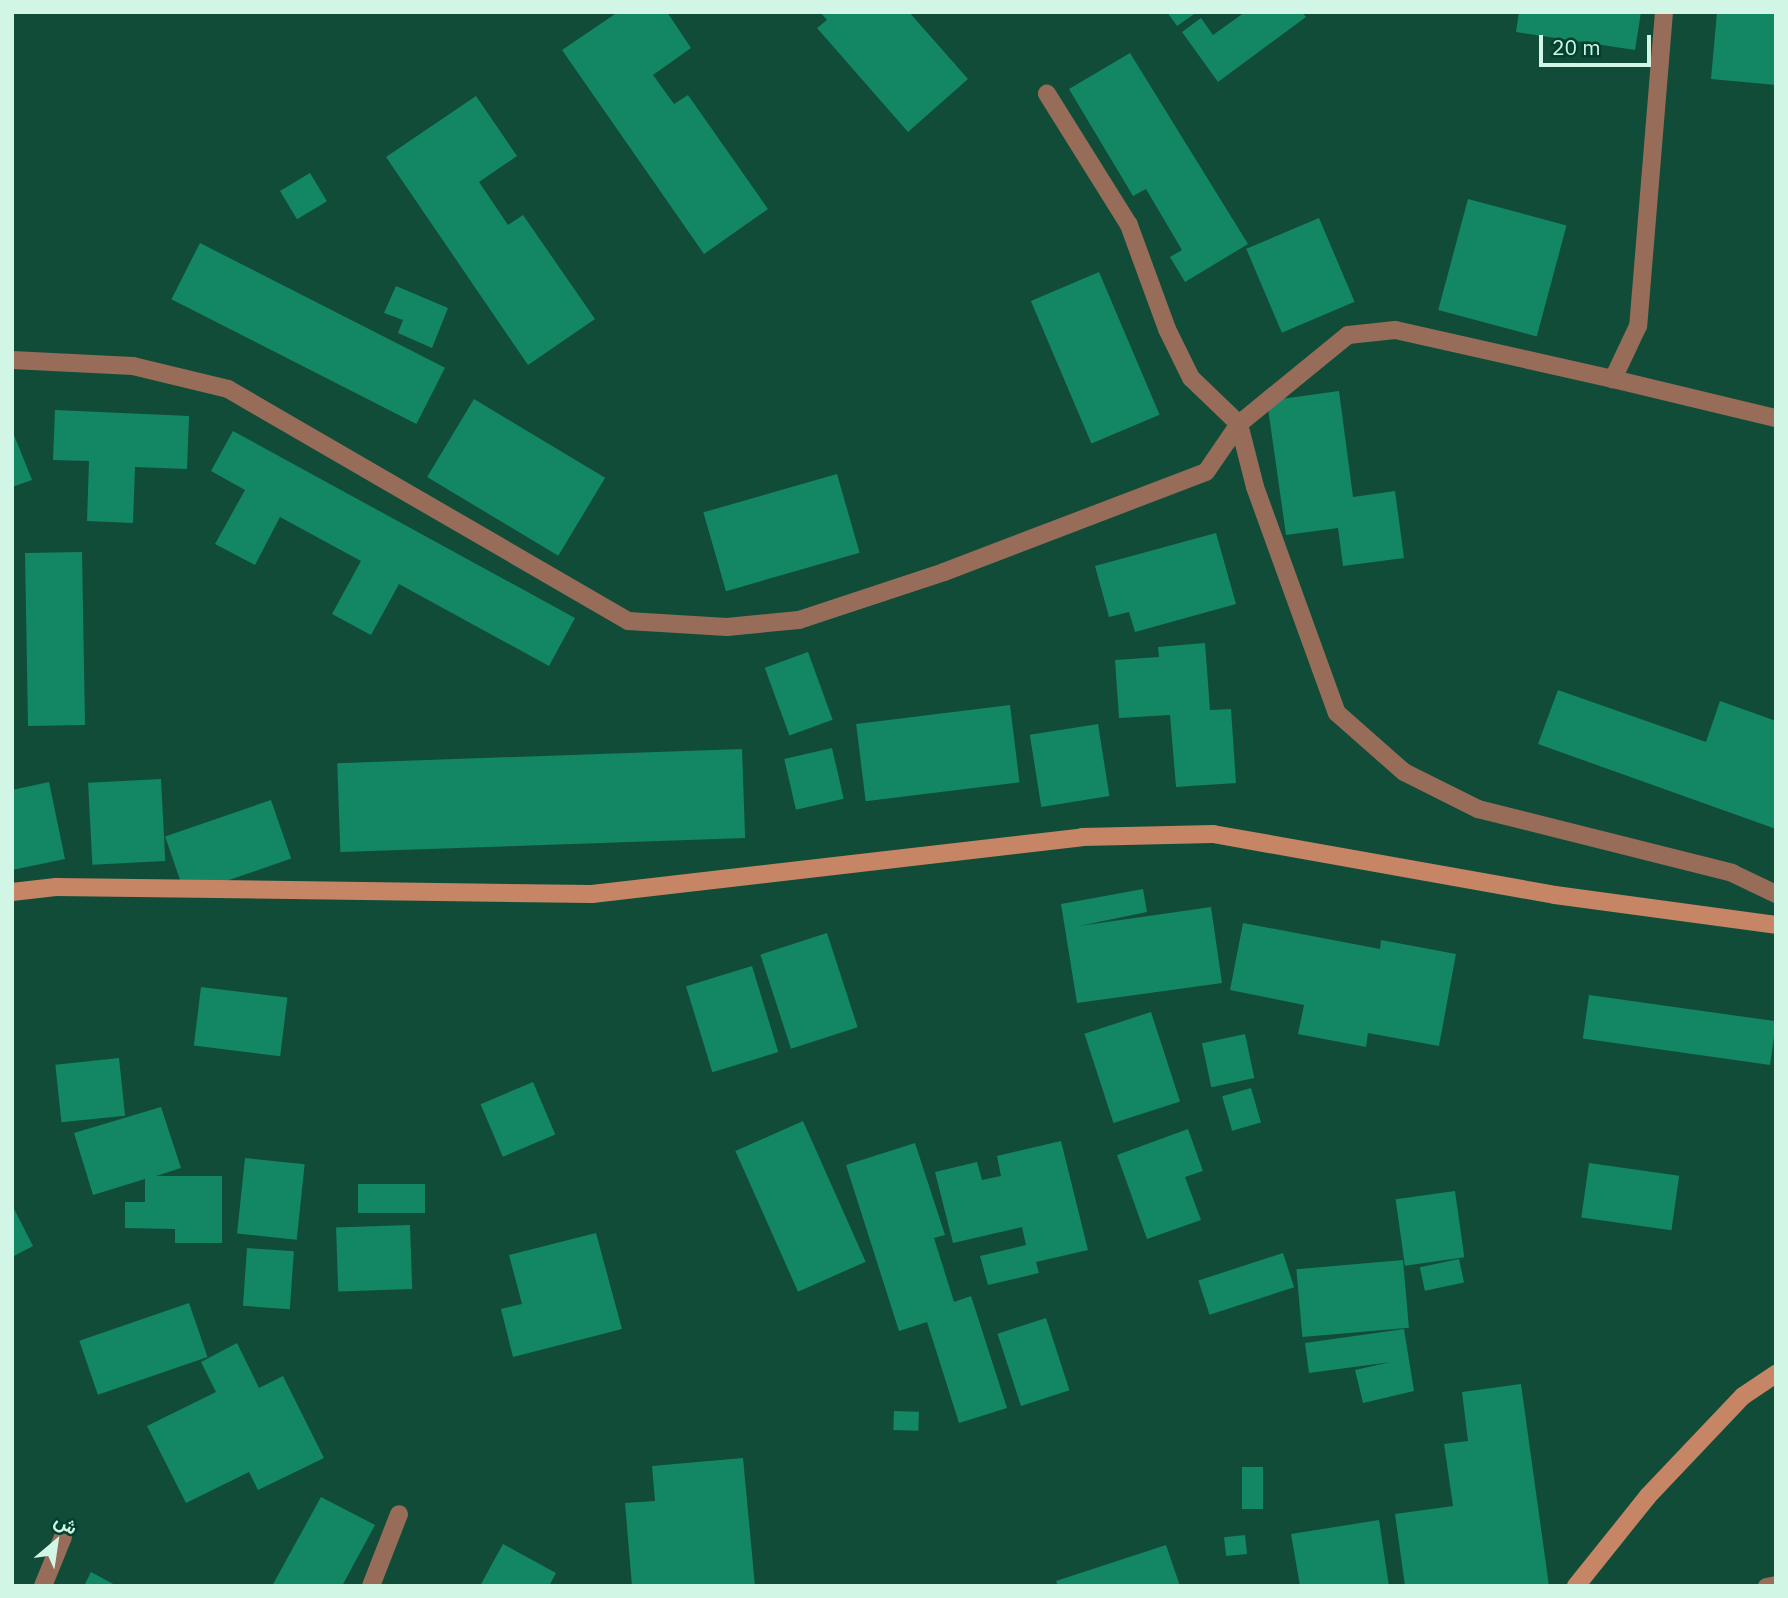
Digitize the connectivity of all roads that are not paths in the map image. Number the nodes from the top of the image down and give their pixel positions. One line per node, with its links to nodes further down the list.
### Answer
1 (1664, 12): 4 (street)
2 (1046, 94): 6 (street)
3 (12, 360): 6 (street)
4 (1613, 379): 5 (street); 6 (street)
5 (1776, 418)
6 (1239, 424): 8 (street)
7 (12, 892): 9 (main road)
8 (1776, 894)
9 (1776, 925)
10 (1776, 1374): 16 (main road)
11 (399, 1514): 15 (street)
12 (63, 1537): 14 (street)
13 (1776, 1584): 17 (lane)
14 (43, 1586)
15 (370, 1586)
16 (1576, 1586)
17 (1766, 1586)

